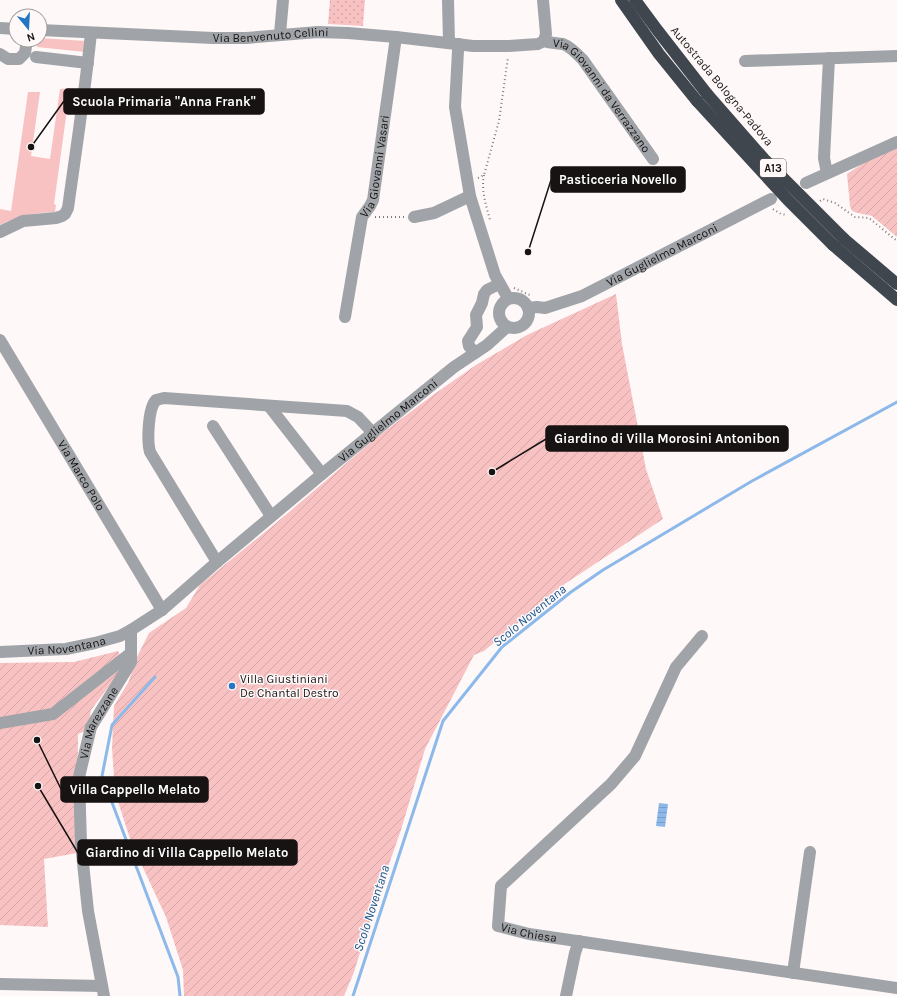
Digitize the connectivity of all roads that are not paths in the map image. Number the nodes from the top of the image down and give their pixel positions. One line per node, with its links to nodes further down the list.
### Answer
1 (284, 0): 8 (street)
2 (448, 0): 11 (street)
3 (543, 0): 10 (street, Via Giovanni da Verrazzano)
4 (621, 0): 30 (highway, A13, bridge)
5 (635, 0): 28 (highway, Autostrada Bologna-Padova / A13, bridge)
6 (48, 30): 7 (street, Via Benvenuto Cellini)
7 (92, 33): 8 (street, Via Benvenuto Cellini); 18 (street)
8 (280, 34): 9 (street, Via Benvenuto Cellini)
9 (396, 36): 11 (street, Via Benvenuto Cellini); 32 (street, Via Giovanni Vasari)
10 (544, 41): 11 (street, Via Giovanni da Verrazzano); 20 (street, Via Giovanni da Verrazzano)
11 (454, 43): 23 (street)
12 (26, 48): 13 (street)
13 (0, 54)
14 (897, 56): 16 (street)
15 (36, 57): 18 (street)
16 (829, 58): 17 (street); 21 (street)
17 (745, 60)
18 (88, 63): 26 (street)
19 (897, 142): 21 (street)
20 (653, 159)
21 (827, 173): 22 (street)
22 (806, 183)
23 (470, 196): 25 (street); 27 (street)
24 (771, 199): 31 (street, Via Guglielmo Marconi)
25 (414, 217)
26 (0, 232)
27 (499, 284): 29 (street); 35 (street)
28 (897, 284)
29 (508, 298): 31 (street); 33 (street)
30 (897, 300)
31 (528, 308): 33 (street, Via Guglielmo Marconi)
32 (345, 317)
33 (507, 327): 35 (street, Via Guglielmo Marconi)
34 (0, 340): 42 (street, Via Marco Polo)
35 (475, 353): 38 (street, Via Guglielmo Marconi)
36 (269, 406): 38 (street); 39 (street); 41 (street)
37 (213, 426): 40 (street)
38 (373, 433): 39 (street, Via Guglielmo Marconi)
39 (322, 474): 40 (street, Via Guglielmo Marconi)
40 (271, 516): 41 (street, Via Guglielmo Marconi)
41 (216, 562): 42 (street, Via Guglielmo Marconi)
42 (162, 610): 43 (street, Via Guglielmo Marconi)
43 (131, 630): 45 (street, Via Noventana); 46 (street, Via Marezzane)
44 (702, 636): 49 (street, Via Chiesa)
45 (0, 652)
46 (131, 653): 47 (street); 53 (street, Via Marezzane)
47 (0, 723)
48 (810, 852): 50 (street)
49 (578, 942): 50 (street, Via Chiesa); 54 (street)
50 (793, 973): 52 (street, Via Chiesa)
51 (0, 984): 53 (street, Via Marezzane)
52 (897, 988)
53 (103, 991)
54 (566, 996)

